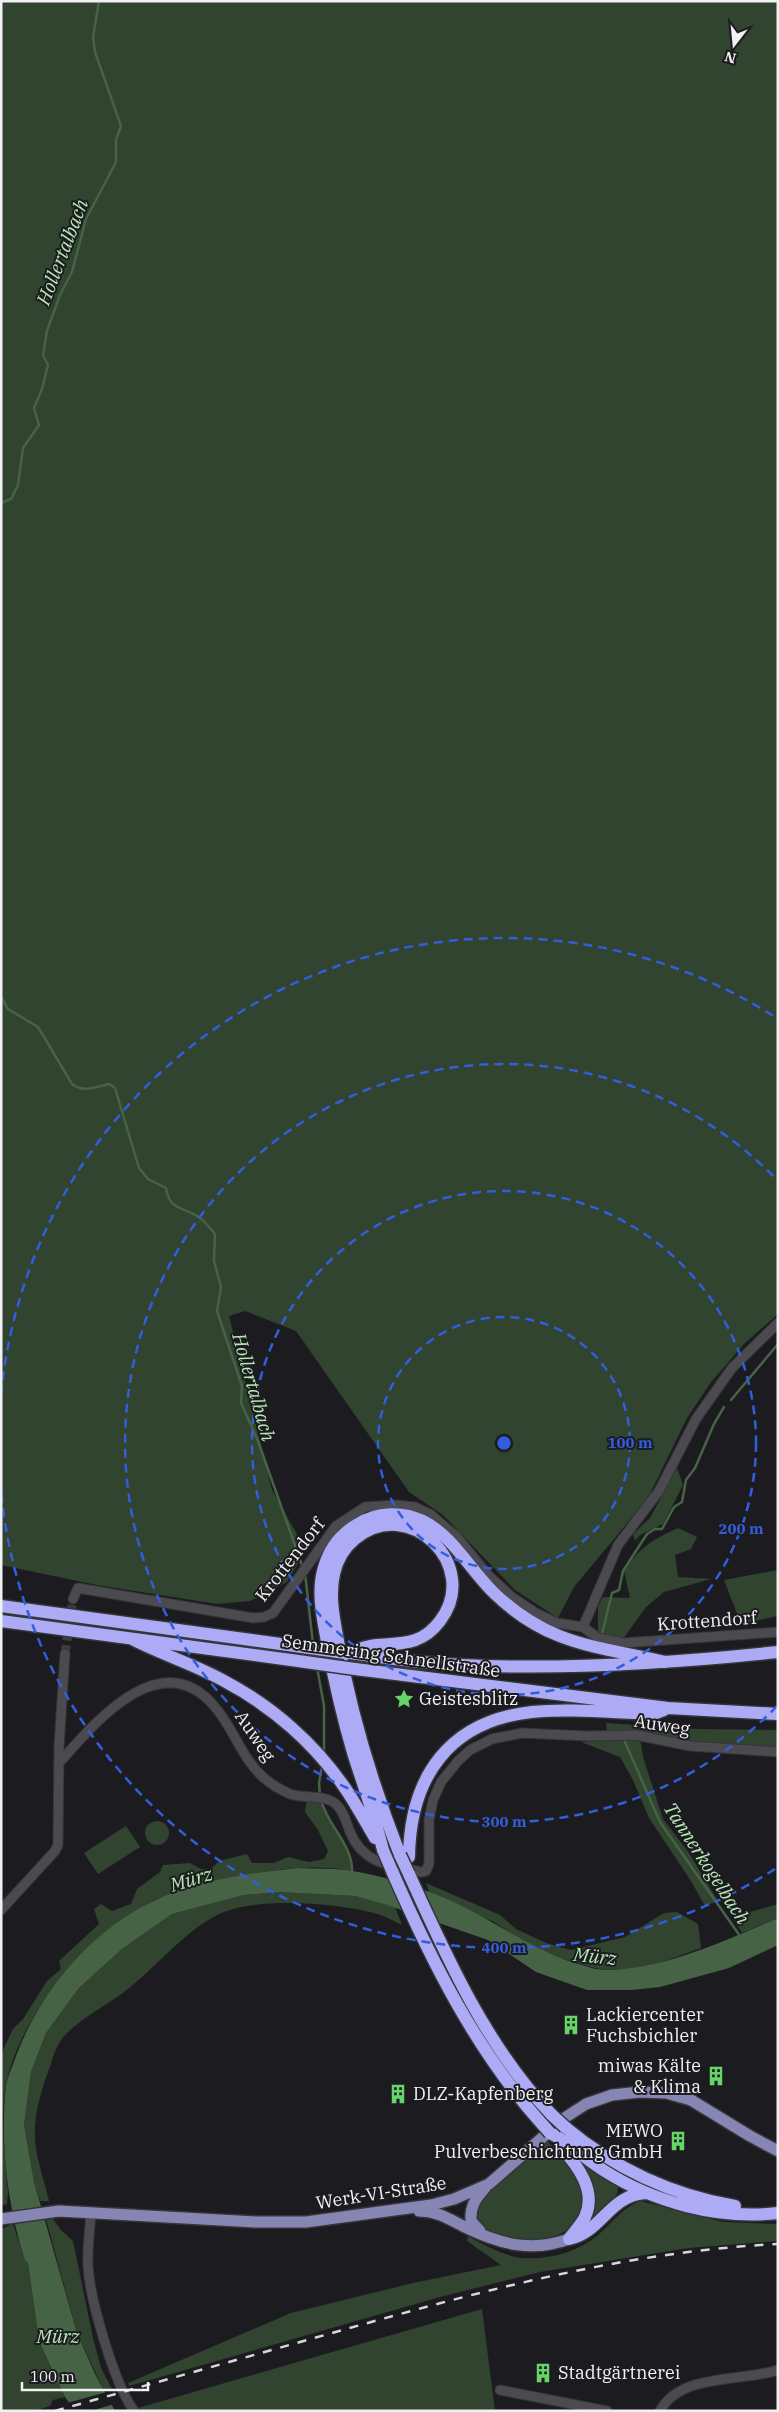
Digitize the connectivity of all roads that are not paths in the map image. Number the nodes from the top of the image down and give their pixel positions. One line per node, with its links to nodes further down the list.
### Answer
1 (778, 1323): 5 (street)
2 (73, 1599): 5 (street, Krottendorf)
3 (1, 1606): 10 (highway, Semmering Schnellstraße, bridge)
4 (1, 1621): 7 (highway, Semmering Schnellstraße)
5 (583, 1627): 6 (street, Krottendorf)
6 (778, 1632)
7 (132, 1639): 12 (highway, Semmering Schnellstraße, bridge); 16 (highway)
8 (778, 1652): 11 (highway, Semmering Schnellstraße)
9 (65, 1654): 15 (street)
10 (341, 1657): 10 (highway); 11 (highway, Semmering Schnellstraße); 11 (highway); 16 (highway); 17 (highway)
11 (666, 1662)
12 (668, 1708): 13 (highway, Semmering Schnellstraße); 17 (highway)
13 (778, 1714)
14 (778, 1752): 15 (street, Auweg)
15 (60, 1762): 18 (street)
16 (382, 1850): 19 (highway, bridge)
17 (405, 1856): 19 (highway, bridge)
18 (1, 1910)
19 (553, 2132): 21 (highway); 22 (highway); 34 (highway)
20 (778, 2151): 23 (main road, Werk-VI-Straße)
21 (624, 2169): 22 (highway); 29 (highway)
22 (624, 2182): 24 (highway); 26 (highway)
23 (489, 2184): 25 (main road, Werk-VI-Straße); 31 (main road)
24 (646, 2193): 26 (highway); 29 (highway)
25 (454, 2199): 27 (main road, Werk-VI-Straße); 31 (main road); 32 (main road)
26 (617, 2202): 34 (highway)
27 (398, 2211): 28 (main road, Werk-VI-Straße); 32 (main road)
28 (91, 2212): 30 (main road, Werk-VI-Straße); 37 (street)
29 (778, 2212)
30 (1, 2218)
31 (471, 2221): 33 (main road)
32 (456, 2222): 33 (main road)
33 (485, 2235): 34 (main road)
34 (569, 2239)
35 (778, 2370): 39 (street)
36 (500, 2390): 38 (street)
37 (134, 2411)
38 (607, 2411)
39 (660, 2411)

